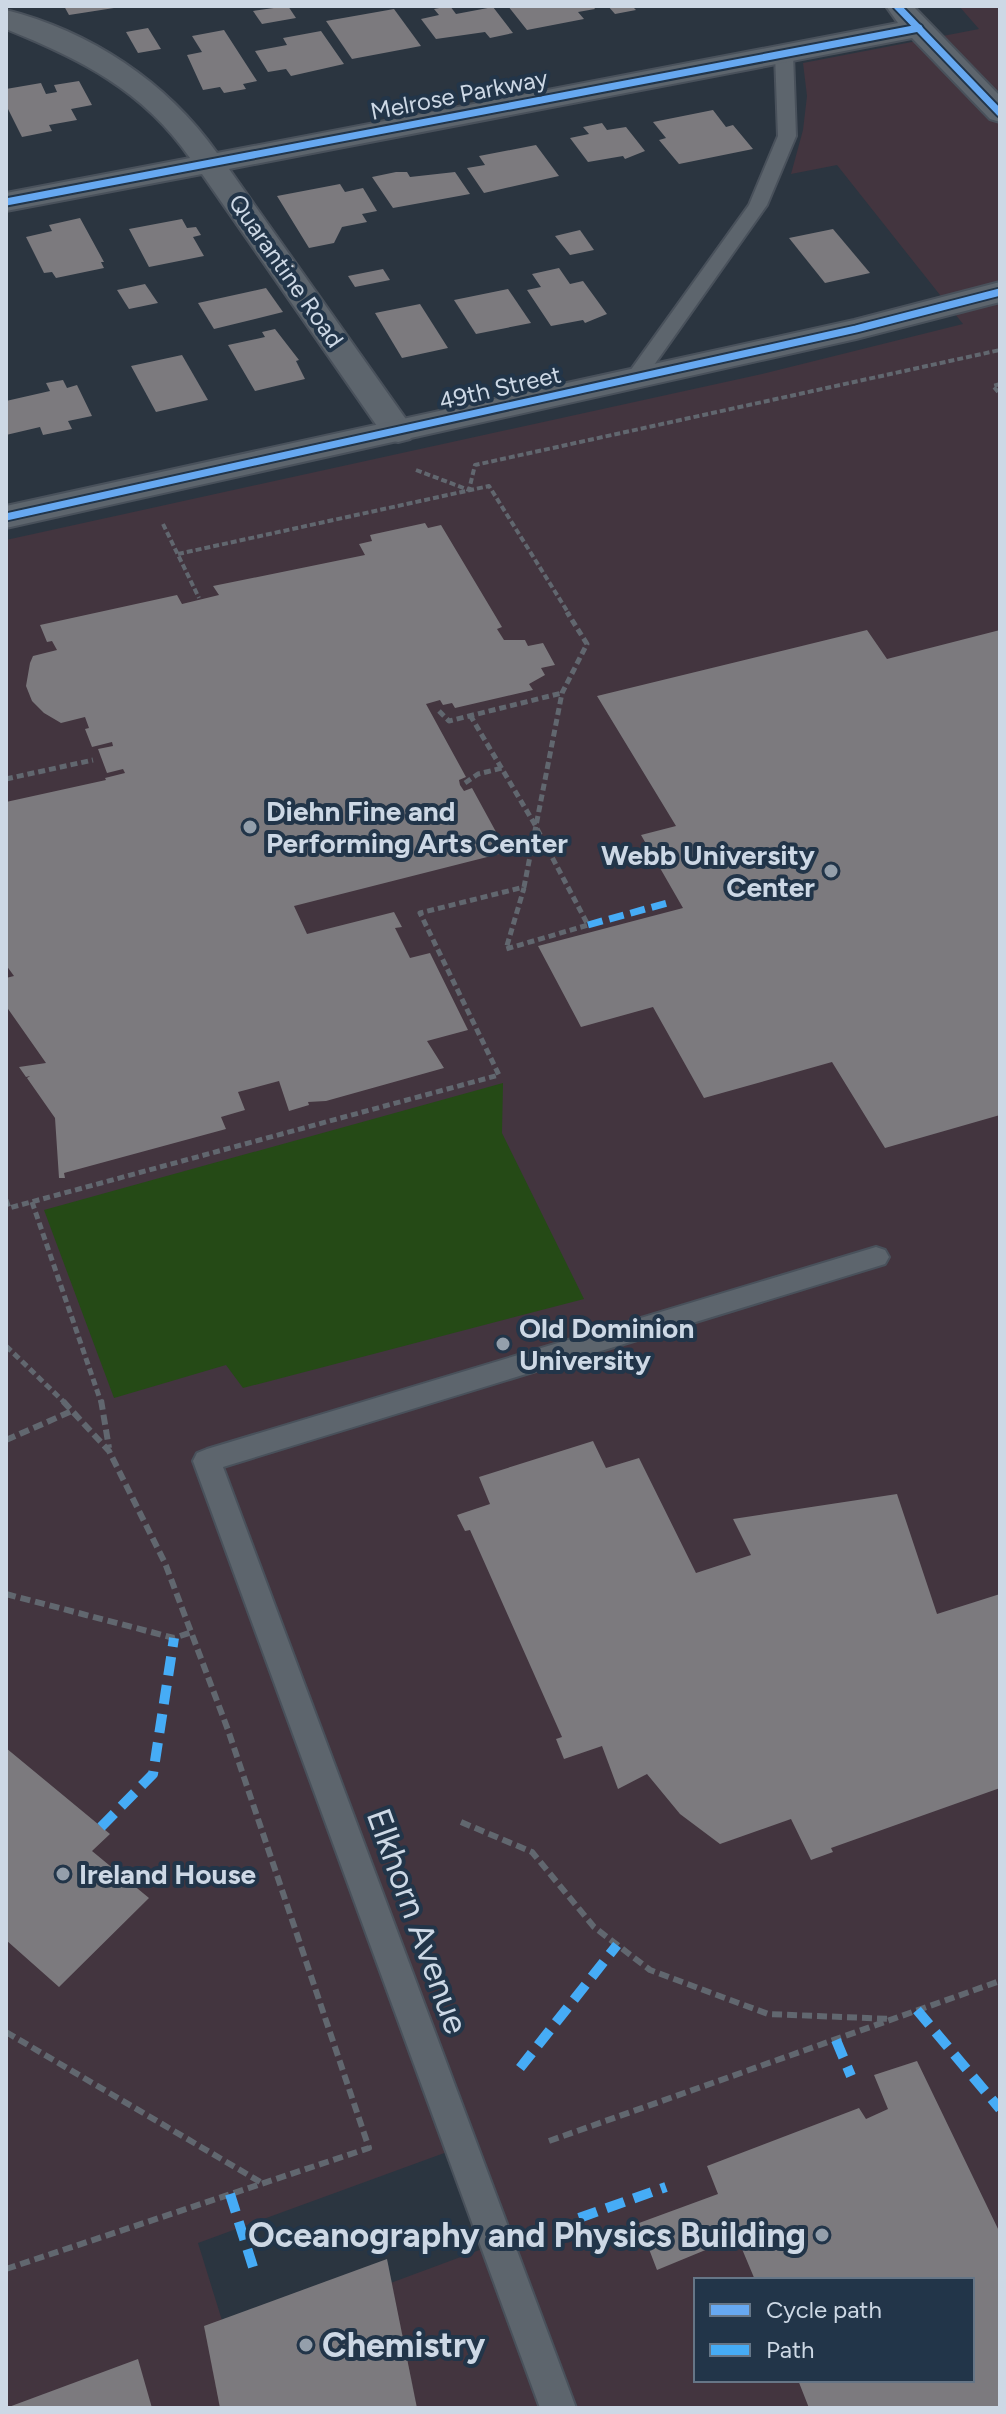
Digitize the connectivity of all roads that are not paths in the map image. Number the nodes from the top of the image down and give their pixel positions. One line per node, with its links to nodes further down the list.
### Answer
1 (886, 6): 5 (street)
2 (897, 6): 4 (street)
3 (6, 19): 9 (street, Quarantine Road)
4 (919, 28): 6 (street, Melrose Parkway); 7 (street)
5 (685, 44)
6 (784, 54): 11 (street, Melrose Parkway); 14 (lane)
7 (1000, 113)
8 (222, 131): 9 (street)
9 (191, 137): 10 (street); 11 (street, Quarantine Road)
10 (160, 143)
11 (210, 162): 12 (street, Melrose Parkway); 15 (street, Quarantine Road)
12 (6, 202)
13 (1000, 292): 14 (street, 49th Street)
14 (635, 378): 15 (street, 49th Street)
15 (398, 432): 16 (street, 49th Street)
16 (6, 517)
17 (876, 1257): 18 (lane, Elkhorn Avenue)
18 (558, 2408)

